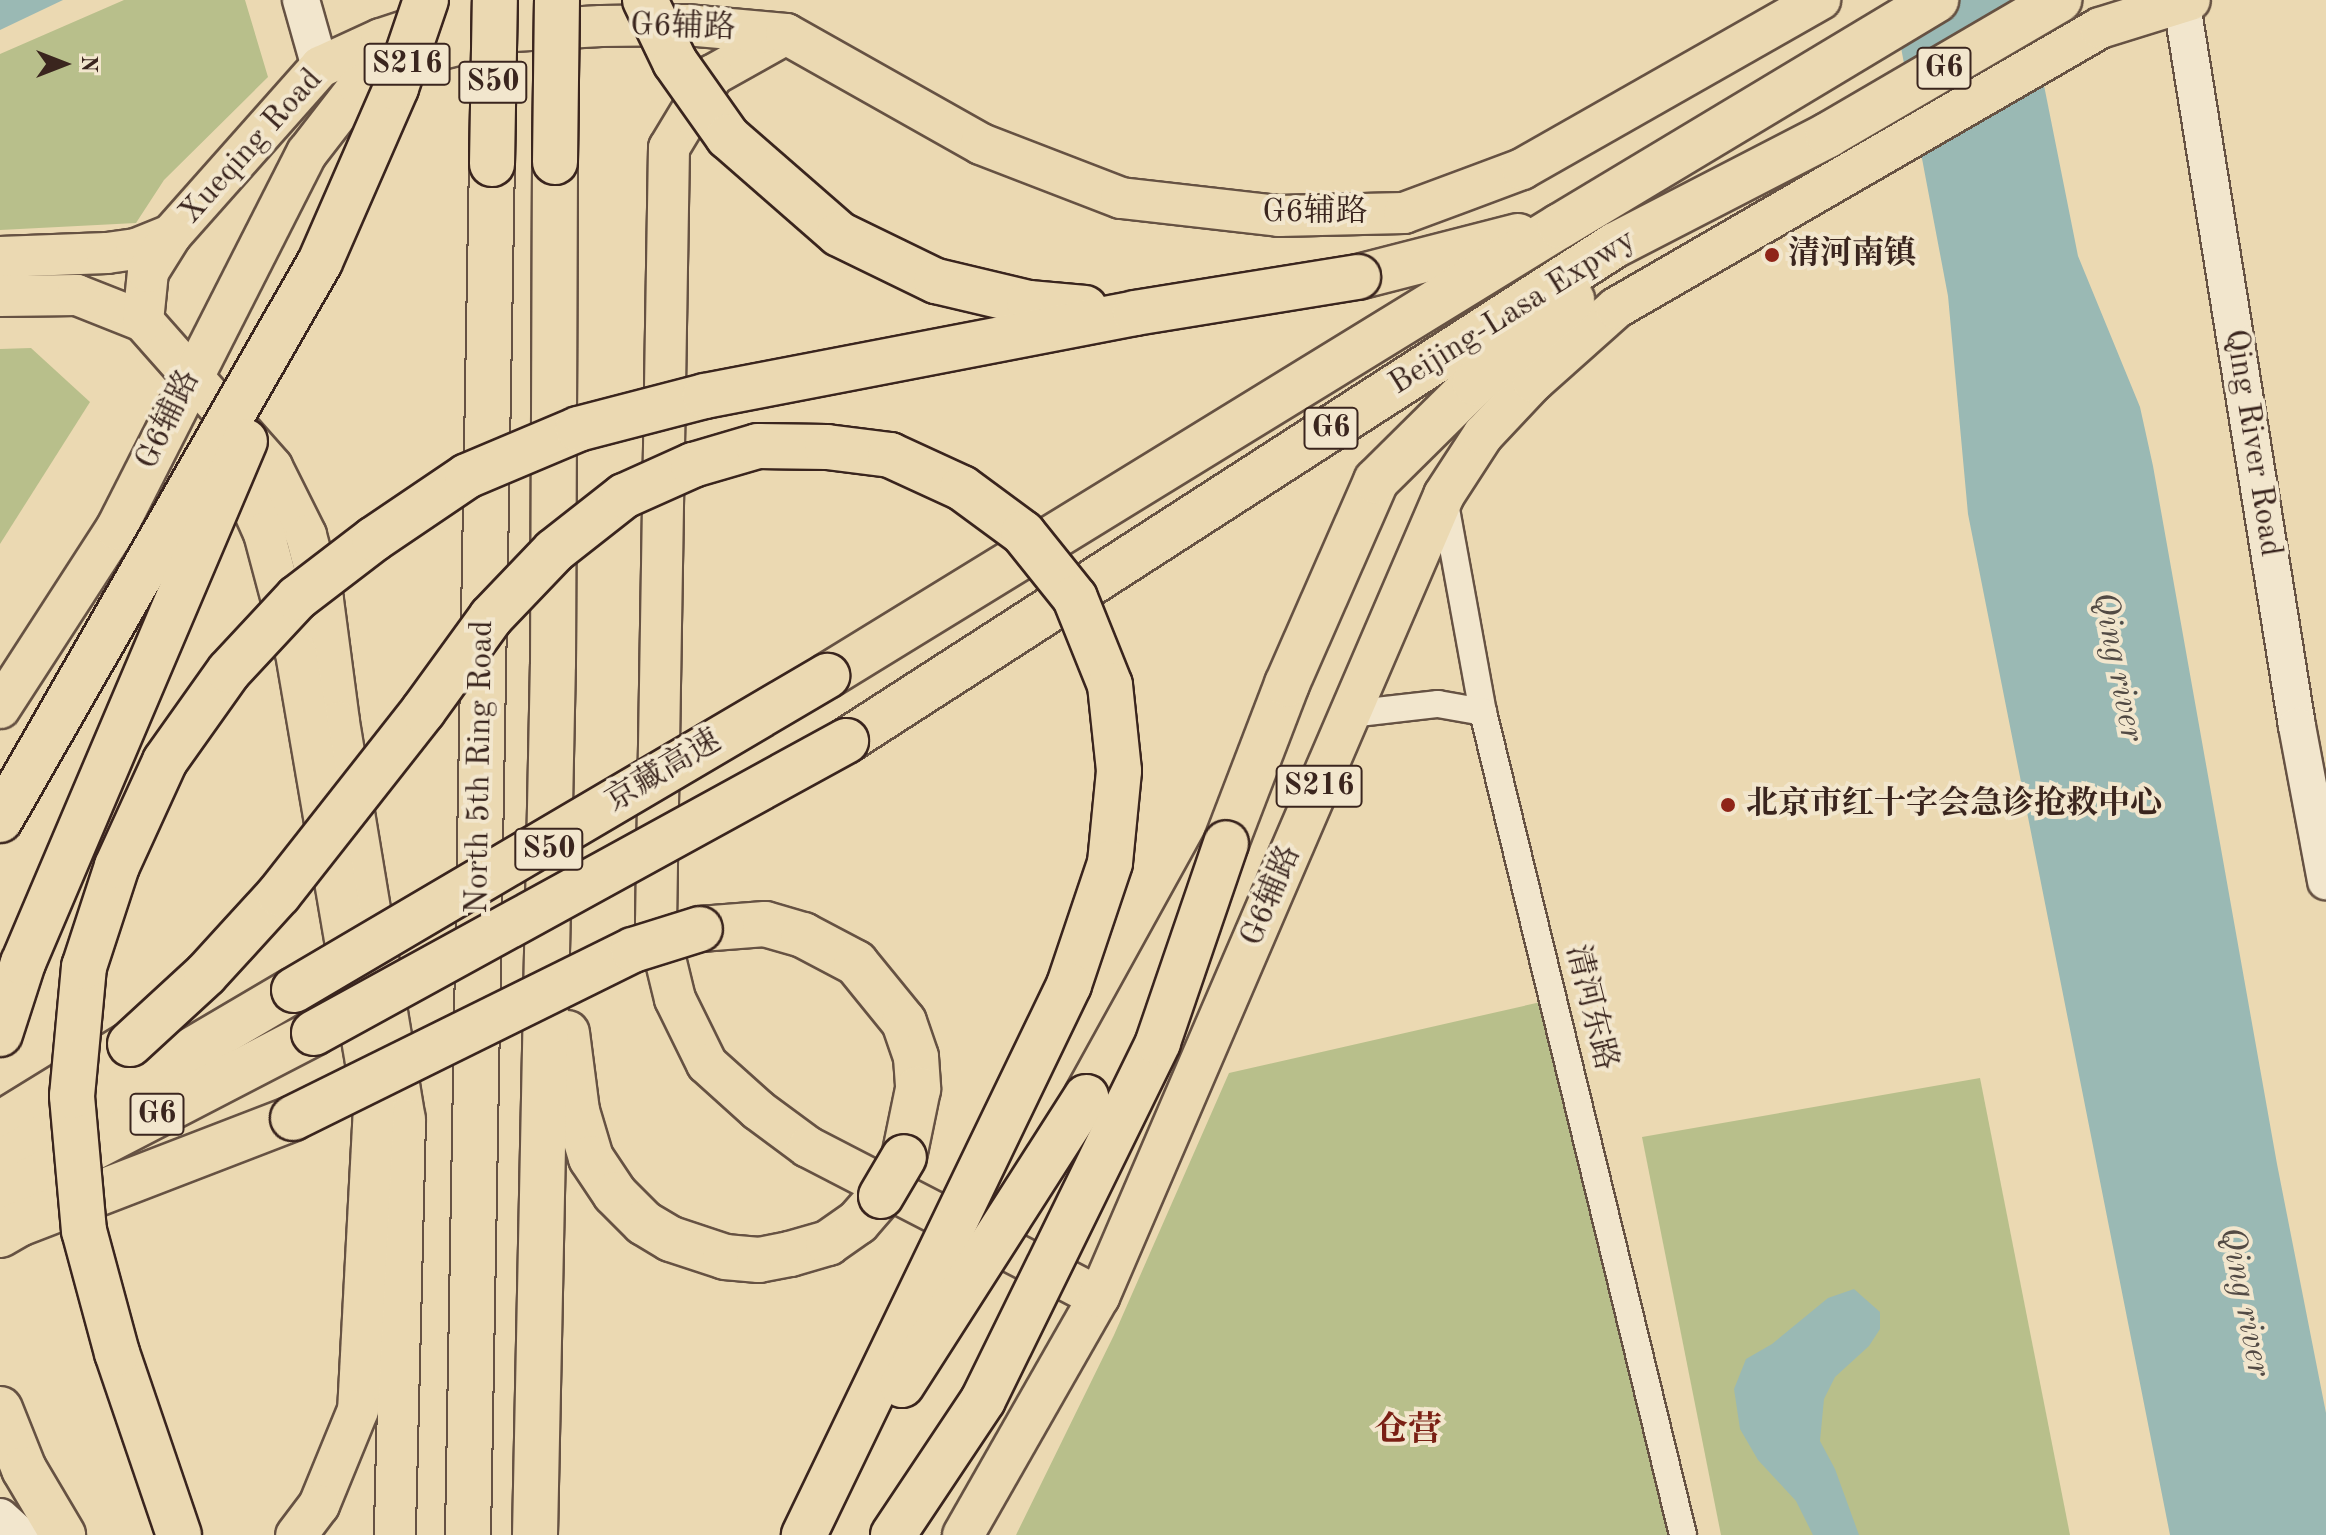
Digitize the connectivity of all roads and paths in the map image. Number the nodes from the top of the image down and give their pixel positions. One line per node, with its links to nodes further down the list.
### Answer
1 (301, 0): 13 (street)
2 (426, 0): 18 (highway, bridge)
3 (495, 0): 48 (highway, North 5th Ring Road / S50, bridge)
4 (547, 0): 13 (main road, Xueqing Road)
5 (557, 0): 24 (highway, S50, bridge)
6 (645, 0): 20 (highway, bridge)
7 (702, 0): 12 (main road)
8 (1936, 0): 14 (highway, Beijing-Lasa Expwy / G6)
9 (2059, 0): 16 (highway, Beijing-Lasa Expwy / G6)
10 (2186, 2): 23 (main road, G6辅路 / S216); 29 (street, Qing River Road)
11 (1807, 8): 12 (main road, G6辅路 / S216)
12 (786, 34): 22 (main road, G6辅路 / S216); 39 (main road)
13 (320, 67): 15 (main road, Xueqing Road)
14 (1560, 226): 20 (highway, bridge); 25 (highway, Beijing-Lasa Expwy / G6)
15 (171, 235): 17 (main road, Xueqing Road); 21 (main road)
16 (1615, 245): 30 (highway, Beijing-Lasa Expwy / G6); 32 (highway)
17 (0, 257)
18 (320, 262): 31 (highway, bridge); 34 (highway, bridge)
19 (0, 296): 21 (main road)
20 (1135, 313): 45 (highway, bridge)
21 (143, 321): 22 (main road)
22 (192, 373): 26 (main road, G6辅路 / S216); 46 (main road); 47 (main road)
23 (1444, 495): 27 (street, 清河东路); 28 (main road, G6辅路 / S216)
24 (553, 664): 38 (highway, bridge); 49 (highway, S50)
25 (827, 676): 36 (highway, 京藏高速 / G6, bridge)
26 (0, 708)
27 (1483, 712): 28 (street); 52 (street, 清河东路)
28 (1350, 714): 39 (main road, G6辅路 / S216)
29 (2311, 723): 33 (street, Qing River Road)
30 (846, 741): 37 (highway, 京藏高速 / G6, bridge)
31 (0, 820)
32 (1226, 843): 42 (highway, bridge); 50 (highway, bridge)
33 (2326, 881)
34 (0, 1034)
35 (0, 1124): 42 (highway, bridge)
36 (0, 1163)
37 (0, 1196)
38 (0, 1235)
39 (1099, 1297): 51 (main road, G6辅路 / S216)
40 (0, 1409): 44 (highway)
41 (0, 1517): 43 (street)
42 (812, 1521)
43 (20, 1535)
44 (63, 1535)
45 (179, 1535)
46 (296, 1535)
47 (395, 1535)
48 (468, 1535)
49 (535, 1535)
50 (893, 1535)
51 (963, 1535)
52 (1683, 1535)

